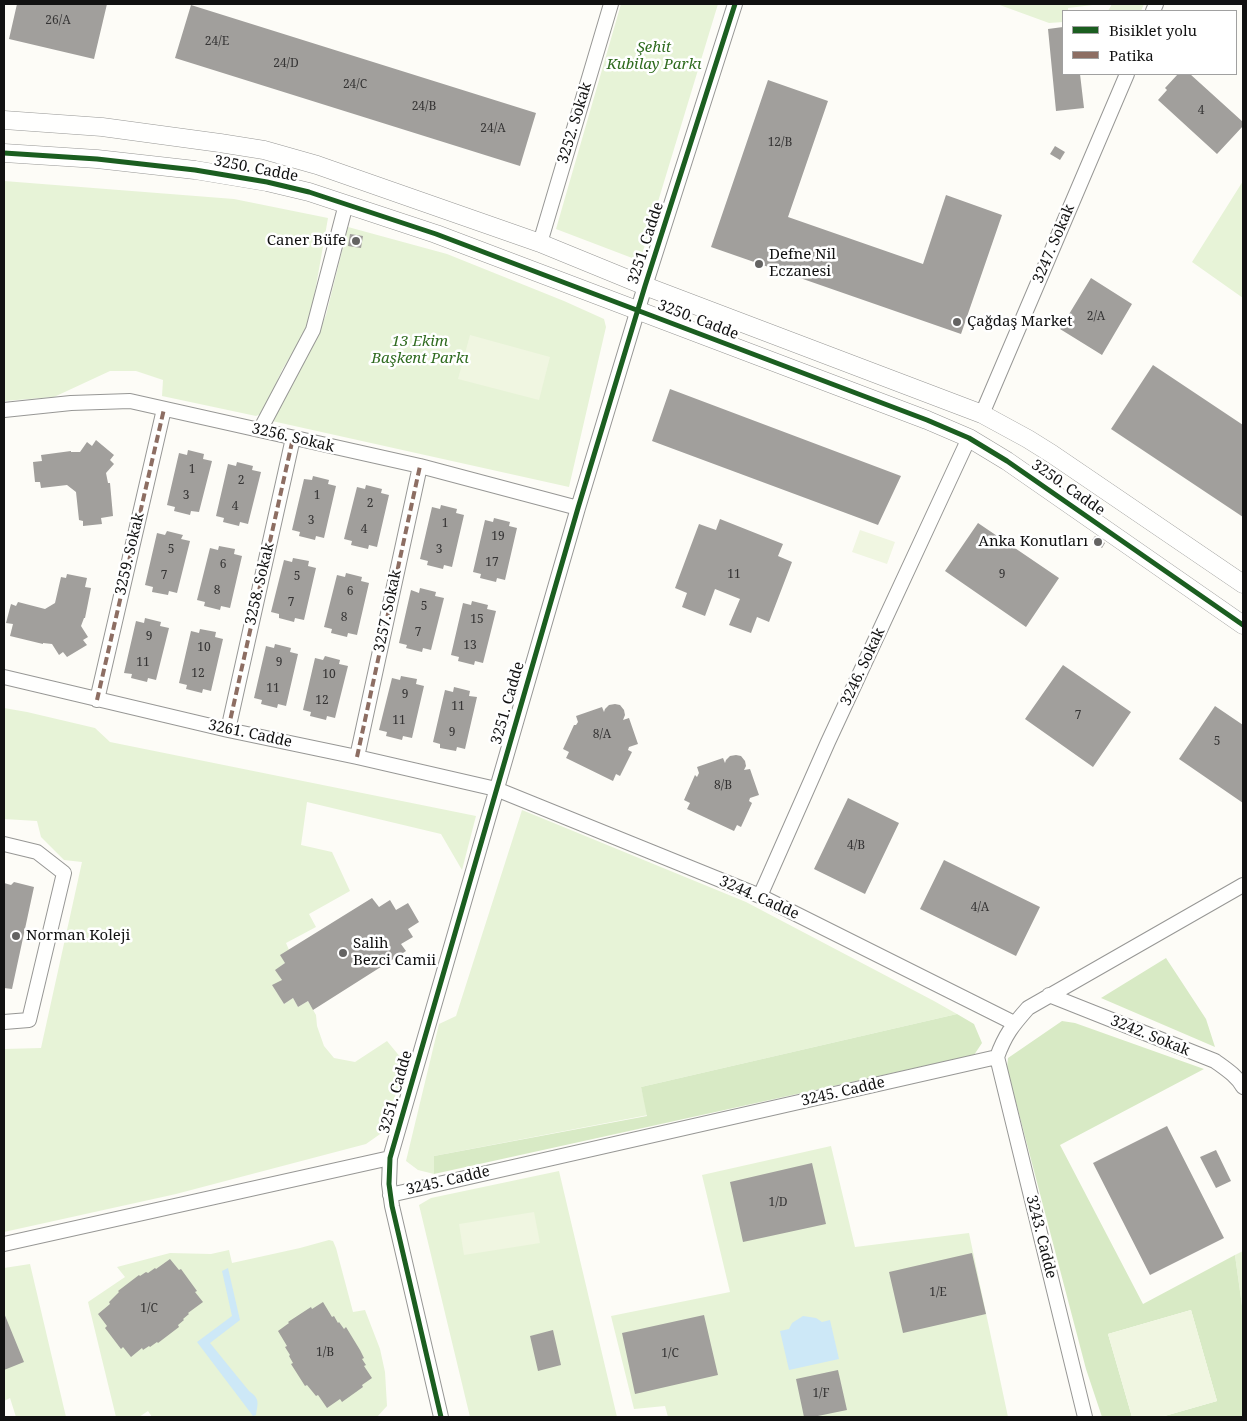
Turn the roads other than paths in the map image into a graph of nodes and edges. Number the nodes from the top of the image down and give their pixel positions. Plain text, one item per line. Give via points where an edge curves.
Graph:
1 (611, 4) edge
2 (735, 4) edge
3 (1127, 75) edge
4 (4, 120) edge
5 (4, 153) edge
6 (346, 204) junction
7 (540, 243) junction
8 (645, 286) junction
9 (638, 311) junction
10 (164, 409) junction
11 (4, 410) edge
12 (982, 414) junction
13 (260, 430) junction
14 (293, 438) junction
15 (969, 438) junction
16 (420, 466) junction
17 (578, 508) junction
18 (1243, 584) edge
19 (1243, 625) edge
20 (4, 677) edge
21 (97, 700) junction
22 (228, 730) junction
23 (357, 757) junction
24 (496, 789) junction
25 (4, 844) edge
26 (1243, 885) edge
27 (760, 896) junction
28 (1049, 995) junction
29 (4, 1022) edge
30 (1014, 1023) junction
31 (997, 1057) junction
32 (1242, 1082) edge
33 (390, 1158) junction
34 (390, 1194) junction
35 (4, 1244) edge
36 (441, 1417) edge
37 (1085, 1417) edge

1 - 7 street, 3252. Sokak
2 - 8 street, 3251. Cadde
3 - 12 street, 3247. Sokak
4 - 7 street, 3250. Cadde via 102,128 264,150 318,165
5 - 6 street, 3250. Cadde via 194,170 267,182
6 - 9 street, 3250. Cadde via 436,234
6 - 13 street via 313,330
7 - 8 street, 3250. Cadde
8 - 9 street, 3251. Cadde
8 - 12 street, 3250. Cadde
9 - 15 street, 3250. Cadde
9 - 17 street, 3251. Cadde
10 - 11 street, 3256. Sokak via 130,401
10 - 13 street, 3256. Sokak
10 - 21 street, 3259. Sokak
12 - 18 street, 3250. Cadde via 1052,454
13 - 14 street, 3256. Sokak
14 - 16 street, 3256. Sokak
14 - 22 street, 3258. Sokak
15 - 19 street, 3250. Cadde
15 - 27 street, 3246. Sokak
16 - 17 street, 3256. Sokak
16 - 23 street, 3257. Sokak
17 - 24 street, 3251. Cadde
20 - 21 street, 3261. Cadde
21 - 22 street, 3261. Cadde
22 - 23 street, 3261. Cadde
23 - 24 street, 3261. Cadde
24 - 27 street, 3244. Cadde
24 - 33 street, 3251. Cadde
25 - 29 street via 37,852 64,872 29,1020
26 - 28 street
27 - 30 street, 3244. Cadde
28 - 30 street via 1028,1008
28 - 32 street, 3242. Sokak via 1215,1061
30 - 31 street
31 - 34 street, 3245. Cadde
31 - 37 street, 3243. Cadde
33 - 34 street, 3251. Cadde
33 - 35 street
34 - 36 street, 3251. Cadde

